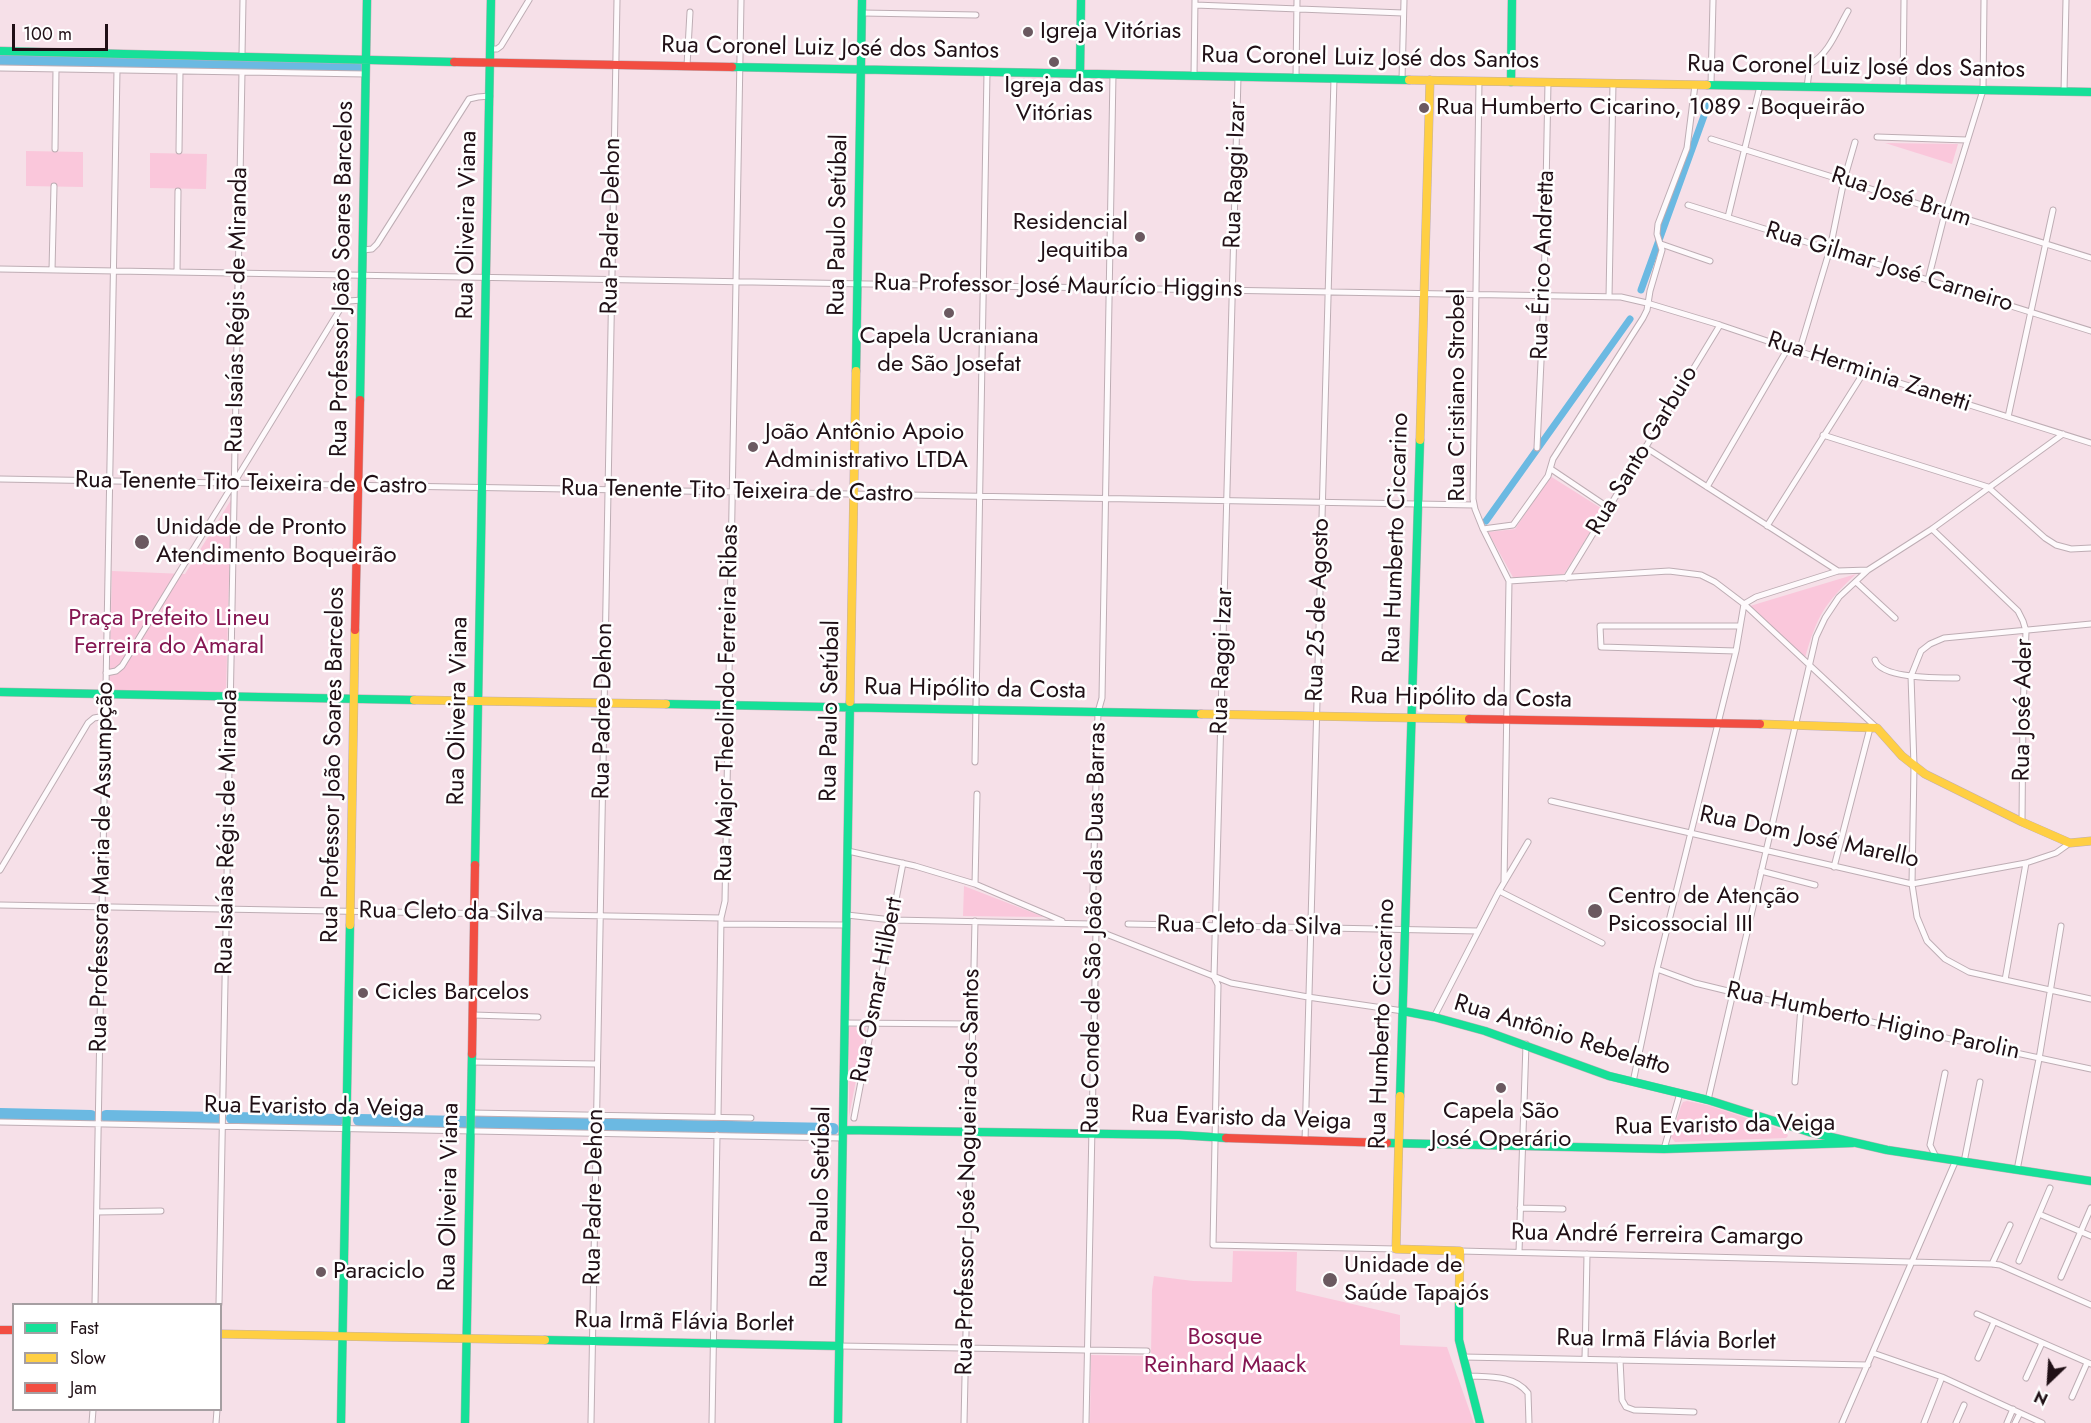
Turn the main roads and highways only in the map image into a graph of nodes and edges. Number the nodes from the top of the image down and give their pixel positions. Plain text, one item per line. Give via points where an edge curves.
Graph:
1 (367, 0) edge
2 (492, 0) edge
3 (862, 0) edge
4 (1081, 0) edge
5 (1512, 0) edge
6 (0, 51) edge
7 (366, 58) junction
8 (490, 63) junction
9 (861, 69) junction
10 (1080, 74) junction
11 (1430, 80) junction
12 (1511, 82) junction
13 (2091, 92) edge
14 (0, 692) edge
15 (354, 699) junction
16 (479, 701) junction
17 (850, 707) junction
18 (1411, 718) junction
19 (2091, 842) edge
20 (2070, 843) joint
21 (1403, 1011) junction
22 (1791, 1128) junction
23 (843, 1133) junction
24 (1399, 1143) junction
25 (1853, 1143) junction
26 (1790, 1145) junction
27 (2091, 1181) edge
28 (1396, 1249) joint
29 (222, 1334) edge
30 (343, 1336) junction
31 (467, 1339) junction
32 (839, 1346) junction
33 (341, 1423) edge
34 (465, 1423) edge
35 (838, 1423) edge
36 (1480, 1423) edge

1 - 7 main road, Rua Professor João Soares Barcelos
2 - 8 main road, Rua Oliveira Viana
3 - 9 main road, Rua Paulo Setúbal
4 - 10 main road
5 - 12 main road
6 - 7 main road, Rua Coronel Luiz José dos Santos
7 - 8 main road, Rua Coronel Luiz José dos Santos
7 - 15 main road, Rua Professor João Soares Barcelos
8 - 9 main road, Rua Coronel Luiz José dos Santos
8 - 16 main road, Rua Oliveira Viana
9 - 10 main road, Rua Coronel Luiz José dos Santos
9 - 17 main road, Rua Paulo Setúbal
10 - 11 main road, Rua Coronel Luiz José dos Santos
11 - 12 main road, Rua Coronel Luiz José dos Santos
11 - 18 main road, Rua Humberto Ciccarino
12 - 13 main road, Rua Coronel Luiz José dos Santos
14 - 15 main road, Rua Hipólito da Costa
15 - 16 main road, Rua Hipólito da Costa
15 - 30 main road, Rua Professor João Soares Barcelos
16 - 17 main road, Rua Hipólito da Costa
16 - 31 main road, Rua Oliveira Viana
17 - 18 main road, Rua Hipólito da Costa
17 - 23 main road, Rua Paulo Setúbal
18 - 20 main road, Rua Hipólito da Costa via 1873,728 1925,774
18 - 21 main road, Rua Humberto Ciccarino
19 - 20 main road, Rua Dom José Marello
21 - 22 main road, Rua Antônio Rebelatto via 1526,1044 1597,1072 1708,1100
21 - 24 main road, Rua Humberto Ciccarino
22 - 25 main road, Rua Antônio Rebelatto
22 - 26 main road
23 - 24 main road, Rua Evaristo da Veiga via 1092,1133
23 - 32 main road, Rua Paulo Setúbal
24 - 26 main road, Rua Evaristo da Veiga via 1664,1149
24 - 28 main road, Rua Humberto Ciccarino
25 - 26 main road, Rua Evaristo da Veiga
25 - 27 main road, Rua Antônio Rebelatto
28 - 36 main road, Rua André Ferreira Camargo via 1460,1251 1459,1334
29 - 30 main road, Rua Irmã Flávia Borlet
30 - 31 main road, Rua Irmã Flávia Borlet
30 - 33 main road, Rua Professor João Soares Barcelos
31 - 32 main road, Rua Irmã Flávia Borlet
31 - 34 main road, Rua Oliveira Viana
32 - 35 main road, Rua Paulo Setúbal

